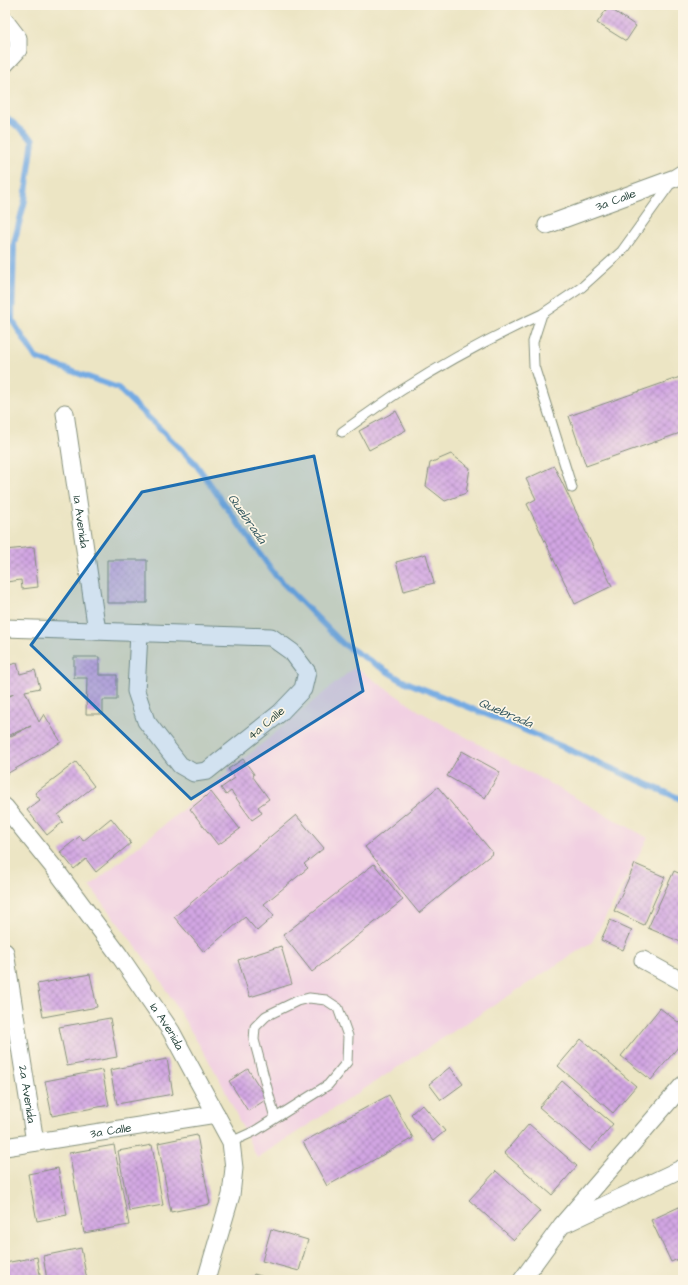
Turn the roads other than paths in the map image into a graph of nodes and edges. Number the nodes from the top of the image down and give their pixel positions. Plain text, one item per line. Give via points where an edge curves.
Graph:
1 (5, 21) edge
2 (5, 64) edge
3 (679, 175) edge
4 (547, 225) dead end
5 (542, 314) junction
6 (65, 413) dead end
7 (342, 432) dead end
8 (572, 488) dead end
9 (5, 628) edge
10 (97, 632) junction
11 (139, 633) junction
12 (5, 807) edge
13 (5, 952) edge
14 (643, 960) dead end
15 (683, 982) edge
16 (683, 1085) edge
17 (216, 1114) junction
18 (275, 1118) junction
19 (35, 1142) junction
20 (231, 1142) junction
21 (5, 1147) edge
22 (683, 1168) edge
23 (562, 1225) junction
24 (206, 1280) edge
25 (522, 1280) edge

1 - 2 street via 18,38 18,50
3 - 4 street, 3a Calle
3 - 5 lane via 622,251 582,287
5 - 7 lane via 448,362
5 - 8 lane via 533,342 534,366
6 - 10 street, 1a Avenida
9 - 10 street, 4a Calle
10 - 11 street, 4a Calle
11 - 11 street, 4a Calle via 136,691 146,721 180,765 194,773 207,771 280,713 303,689 307,672 292,652 271,637
12 - 17 street, 1a Avenida via 119,955 171,1031
13 - 19 street, 2a Avenida
14 - 15 street
16 - 23 street
17 - 19 street, 3a Calle
17 - 20 street, 1a Avenida
18 - 18 lane via 328,1085 347,1062 348,1036 338,1008 326,1000 309,998 297,1001 266,1016 256,1027 254,1040
18 - 20 lane
19 - 21 street, 3a Calle
20 - 24 street, 1a Avenida via 234,1168 232,1195
22 - 23 street
23 - 25 street

